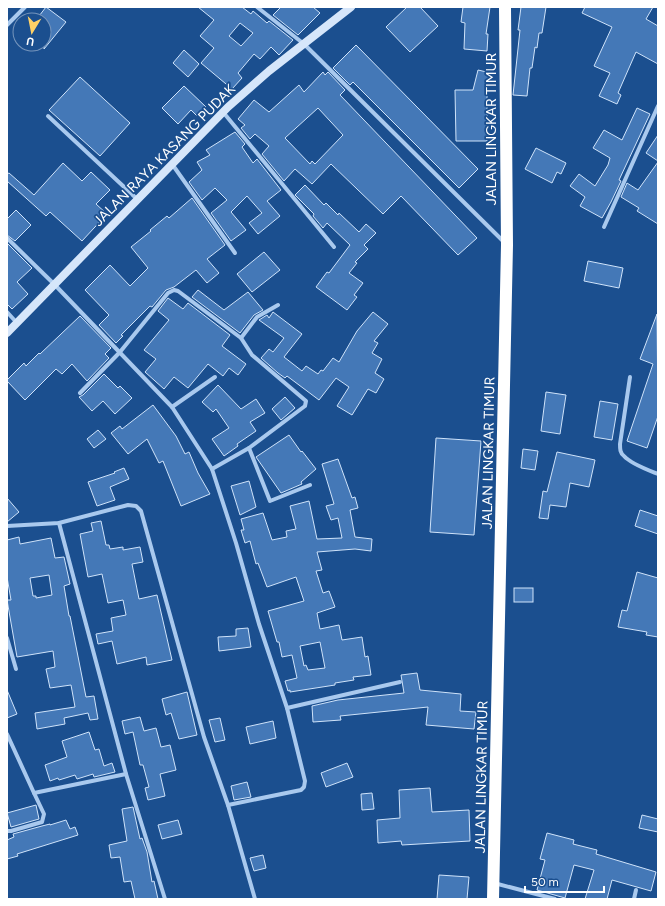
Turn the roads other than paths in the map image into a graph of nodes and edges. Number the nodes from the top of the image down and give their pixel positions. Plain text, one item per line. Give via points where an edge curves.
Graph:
1 (25, 7) edge
2 (257, 7) edge
3 (351, 7) edge
4 (505, 7) edge
5 (7, 26) edge
6 (304, 44) junction
7 (658, 106) edge
8 (223, 112) junction
9 (48, 116) dead end
10 (172, 164) junction
11 (137, 199) junction
12 (604, 227) dead end
13 (7, 238) edge
14 (507, 244) junction
15 (334, 247) dead end
16 (235, 253) dead end
17 (55, 285) junction
18 (278, 305) dead end
19 (7, 312) edge
20 (18, 323) junction
21 (7, 333) edge
22 (241, 338) junction
23 (120, 352) junction
24 (215, 377) dead end
25 (630, 377) dead end
26 (80, 393) dead end
27 (172, 407) junction
28 (249, 448) junction
29 (212, 468) junction
30 (658, 474) edge
31 (310, 485) dead end
32 (59, 523) junction
33 (7, 526) edge
34 (7, 638) edge
35 (16, 669) dead end
36 (400, 682) dead end
37 (287, 708) junction
38 (7, 734) edge
39 (126, 774) junction
40 (34, 793) junction
41 (228, 805) junction
42 (7, 831) edge
43 (494, 883) junction
44 (636, 890) dead end
45 (165, 899) edge
46 (255, 899) edge
47 (494, 899) edge
48 (555, 899) edge
49 (634, 899) edge

1 - 5 street
2 - 6 street
3 - 6 street, JALAN RAYA KASANG PUDAK
4 - 14 highway, JALAN LINGKAR TIMUR
6 - 8 street, JALAN RAYA KASANG PUDAK
6 - 14 street
7 - 12 street
8 - 10 street, JALAN RAYA KASANG PUDAK
8 - 15 street
9 - 11 street
10 - 11 street, JALAN RAYA KASANG PUDAK
10 - 16 street
11 - 17 street, JALAN RAYA KASANG PUDAK
13 - 17 street
14 - 43 highway, JALAN LINGKAR TIMUR
17 - 20 street, JALAN RAYA KASANG PUDAK
17 - 23 street
18 - 22 street via 257,317
19 - 20 street
20 - 21 street, JALAN RAYA KASANG PUDAK
22 - 23 street via 174,290 168,293
22 - 28 street via 252,355 306,401 305,406
23 - 26 street
23 - 27 street
24 - 27 street
25 - 30 street via 621,450 626,458
27 - 29 street
28 - 29 street
28 - 31 street via 270,501
29 - 37 street
32 - 33 street
32 - 39 street
32 - 41 street via 128,505 136,506 141,511 204,737
34 - 35 street
36 - 37 street
37 - 41 street via 305,781 304,787 301,790
38 - 40 street
39 - 40 street
39 - 45 street
40 - 42 street via 44,814 42,822
41 - 46 street
43 - 47 highway, JALAN LINGKAR TIMUR
43 - 48 street
44 - 49 street

